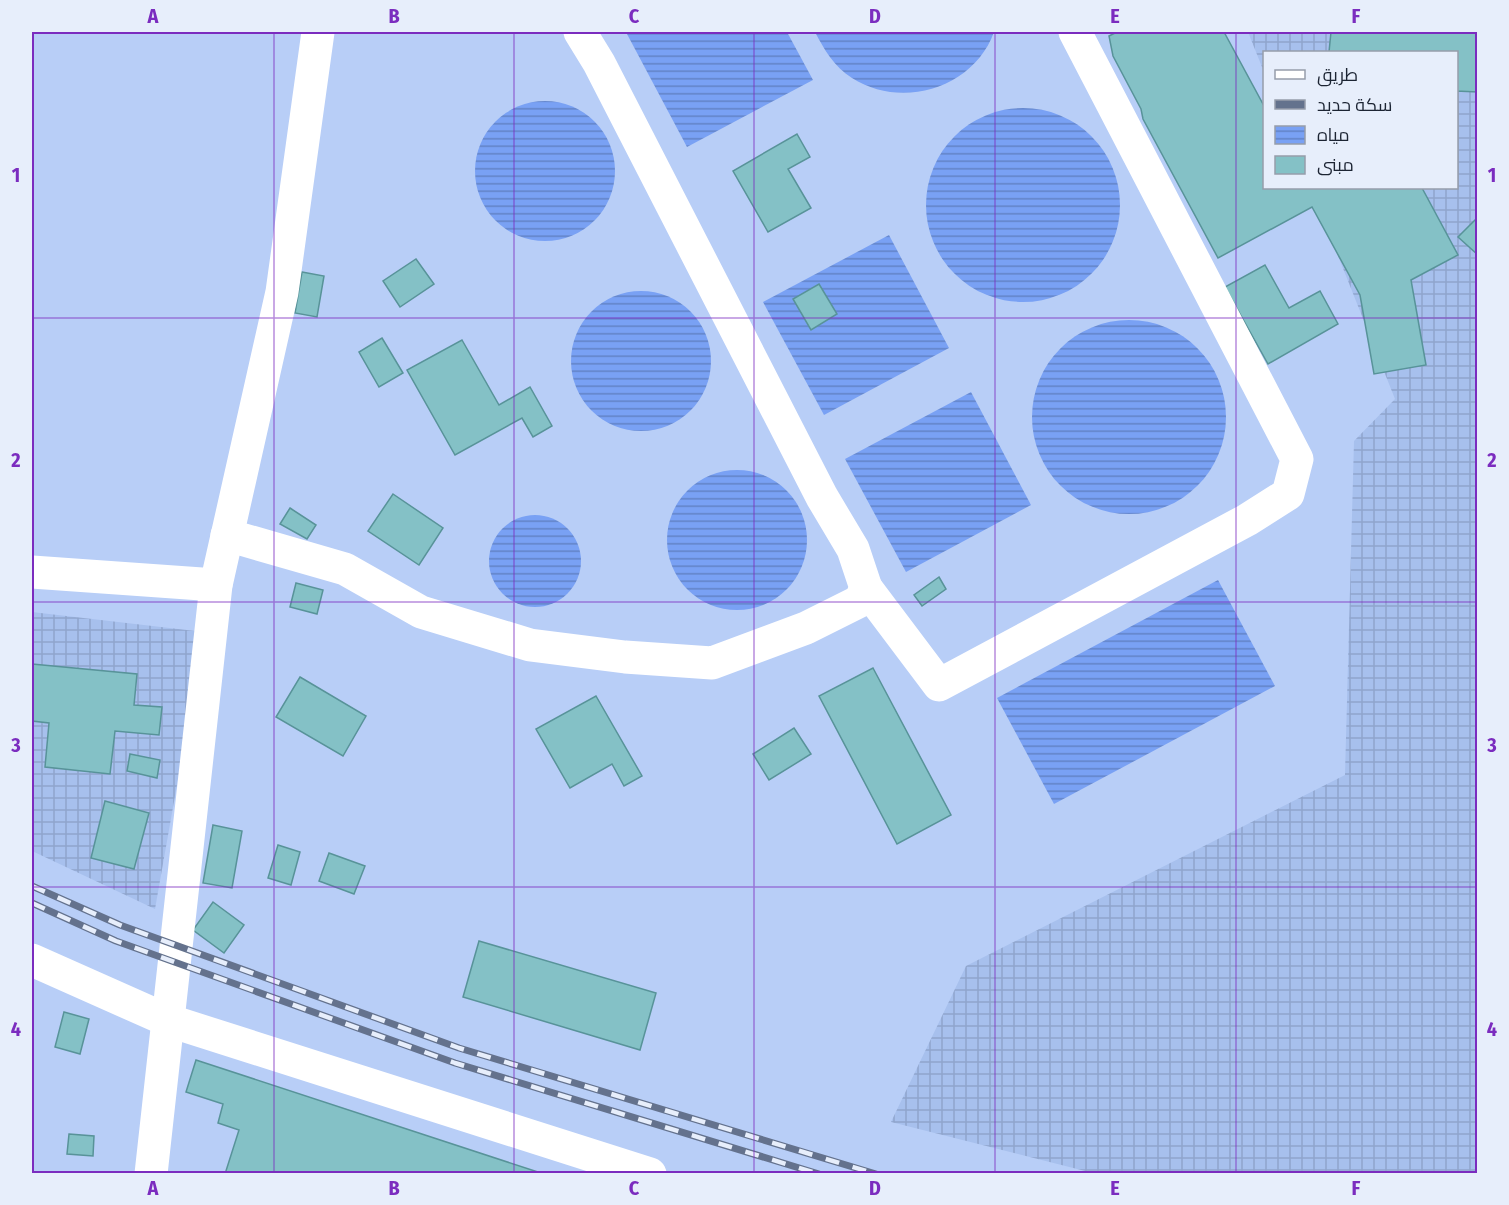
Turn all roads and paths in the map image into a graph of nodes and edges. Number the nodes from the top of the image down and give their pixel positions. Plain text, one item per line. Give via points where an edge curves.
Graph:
1 (318, 32) edge
2 (580, 32) edge
3 (1075, 32) edge
4 (227, 535) junction
5 (32, 572) edge
6 (216, 585) junction
7 (866, 588) junction
8 (32, 960) edge
9 (167, 1020) junction
10 (151, 1173) edge
11 (650, 1173) edge

1 - 4 street via 282,292
2 - 7 street via 822,497 853,549
3 - 7 street via 1298,459 1288,494 1247,520 939,685
4 - 6 street
4 - 7 street via 345,569 421,612 530,645 624,657 712,663 806,628 860,601
5 - 6 street
6 - 9 street
8 - 9 street
9 - 10 street
9 - 11 street

